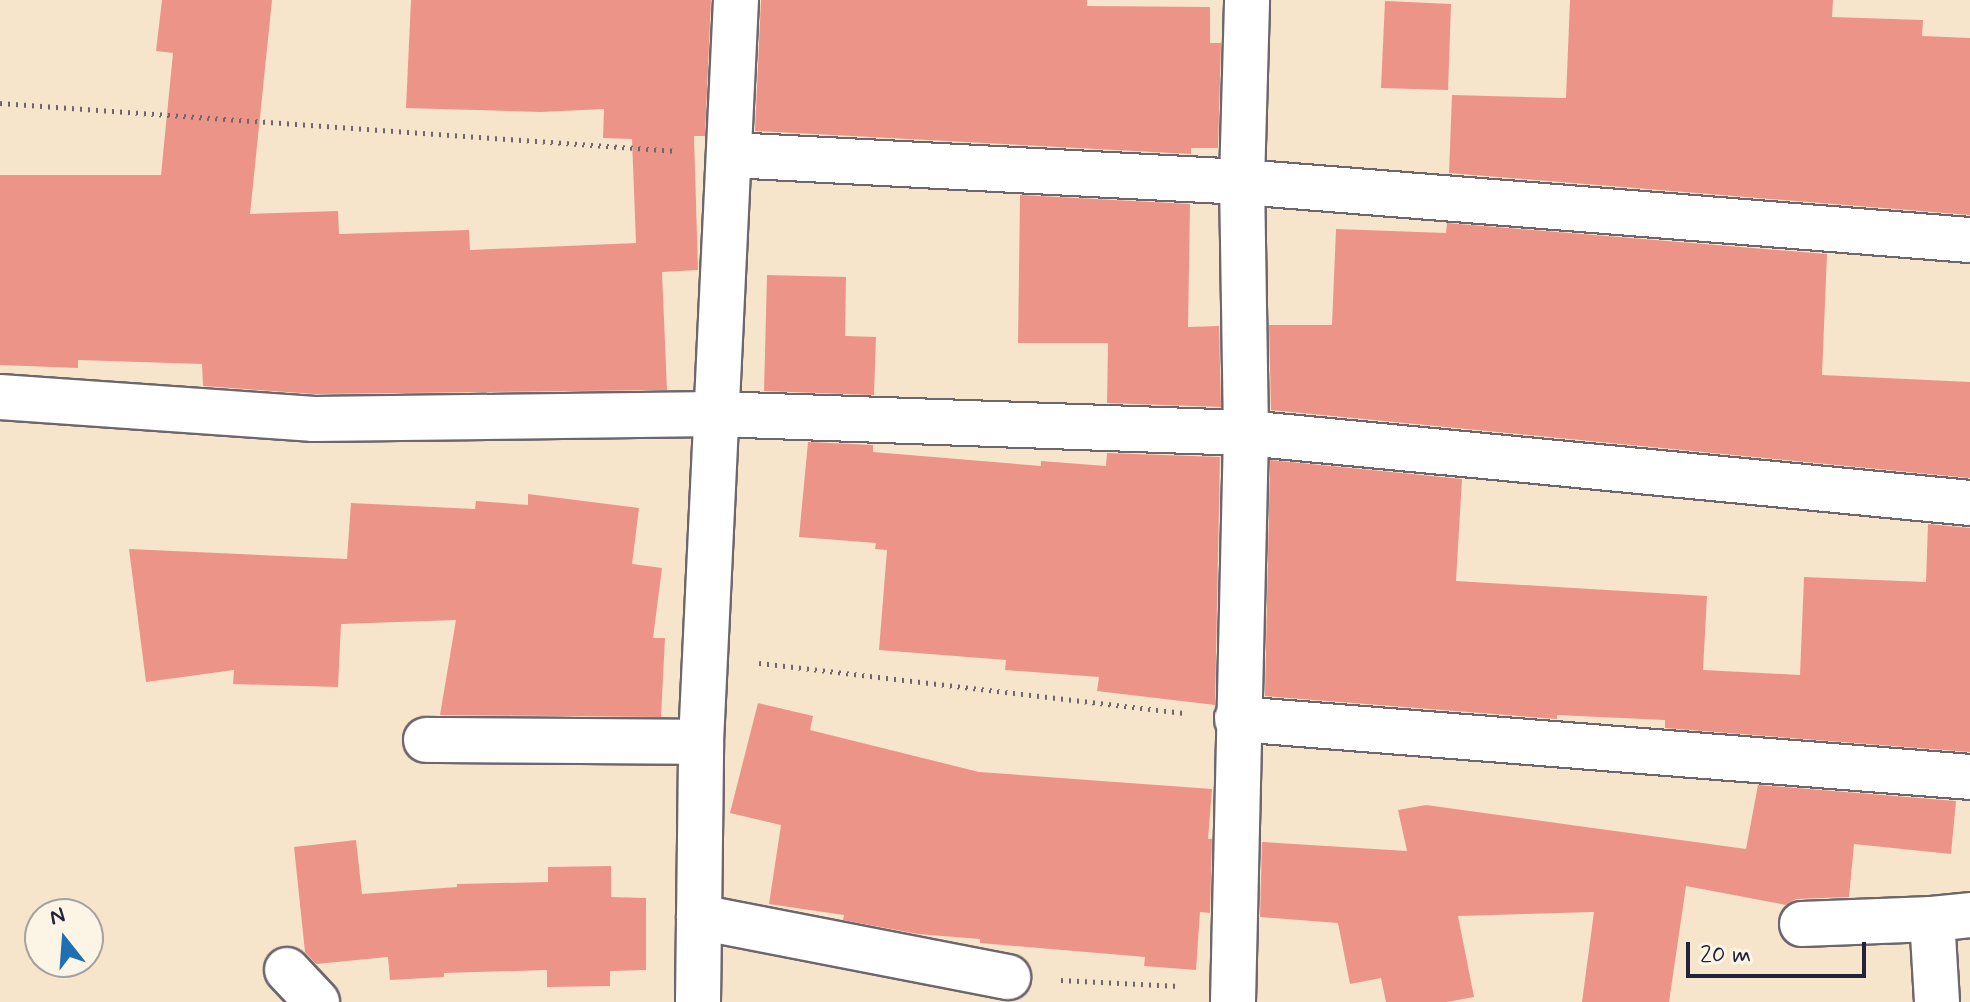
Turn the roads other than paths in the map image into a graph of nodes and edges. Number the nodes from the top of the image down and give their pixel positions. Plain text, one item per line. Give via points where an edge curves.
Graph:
1 (736, 0) edge
2 (1247, 0) edge
3 (731, 155) junction
4 (1242, 182) junction
5 (1970, 240) edge
6 (0, 397) edge
7 (715, 414) junction
8 (1246, 433) junction
9 (1970, 503) edge
10 (1237, 719) junction
11 (426, 740) dead end
12 (701, 742) junction
13 (1970, 777) edge
14 (699, 917) junction
15 (1951, 917) edge
16 (1802, 924) dead end
17 (287, 970) dead end
18 (1008, 977) road end
19 (1233, 996) edge
20 (317, 1002) edge
21 (698, 1002) edge
22 (1937, 1002) edge

1 - 3 street
2 - 4 street
3 - 4 street
3 - 7 street
4 - 5 street
4 - 8 street
6 - 7 street via 314,419
7 - 8 street
7 - 12 street
8 - 9 street
8 - 10 street
10 - 13 street
10 - 19 street
11 - 12 street
12 - 14 street
14 - 18 street
14 - 21 street
15 - 16 street
15 - 22 street
17 - 20 street

